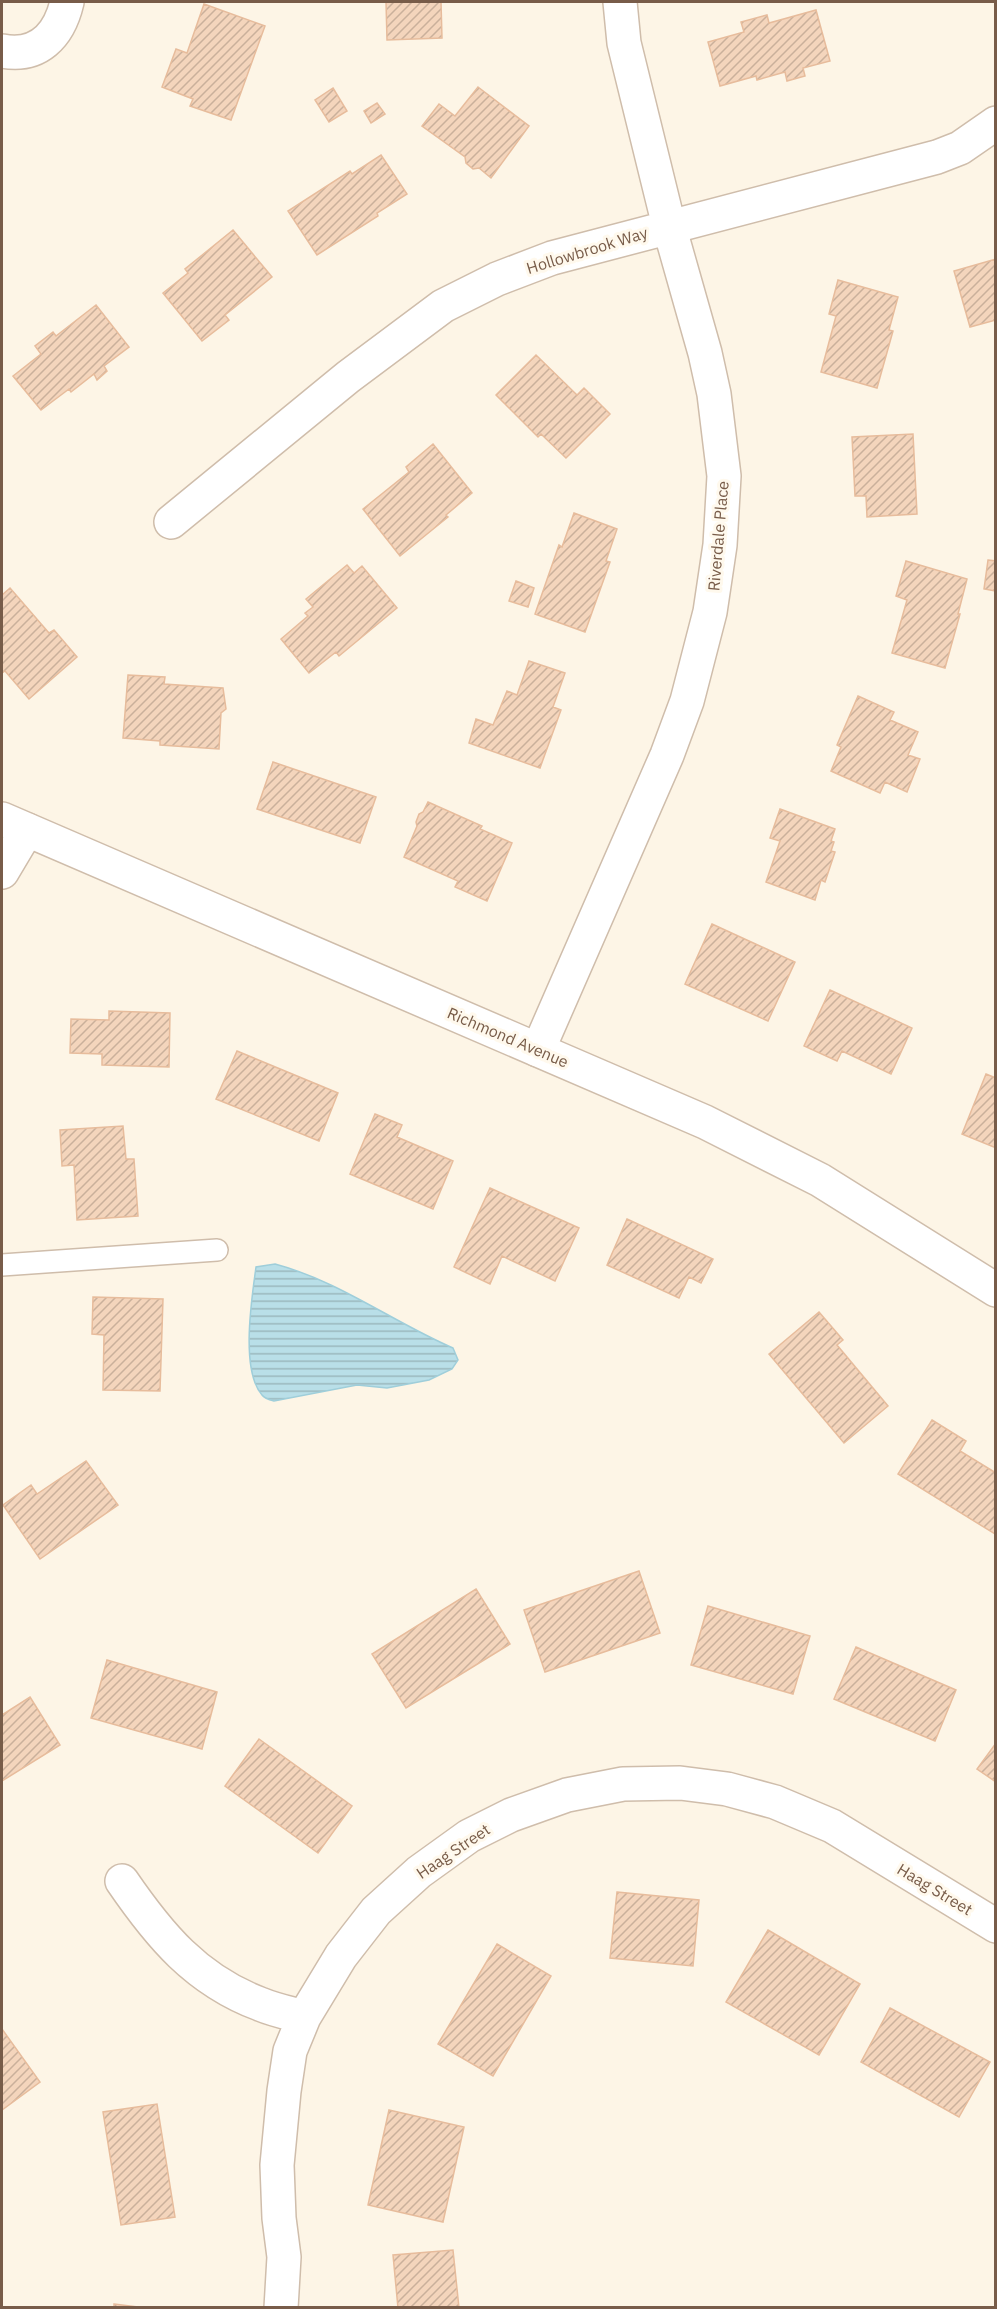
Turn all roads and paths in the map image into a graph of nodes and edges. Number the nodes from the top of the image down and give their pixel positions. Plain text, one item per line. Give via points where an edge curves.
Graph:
1 (67, 2) edge
2 (620, 2) edge
3 (2, 51) edge
4 (996, 123) edge
5 (669, 226) junction
6 (171, 522) dead end
7 (14, 824) edge
8 (2, 872) edge
9 (538, 1050) junction
10 (217, 1250) dead end
11 (2, 1265) edge
12 (996, 1290) edge
13 (122, 1881) dead end
14 (996, 1926) edge
15 (304, 2017) junction
16 (281, 2307) edge

1 - 3 street via 53,34 42,46 24,53
2 - 5 street, Riverdale Place via 624,43
4 - 5 street, Hollowbrook Way via 960,148 937,157
5 - 6 street, Hollowbrook Way via 552,258 443,306 348,377
5 - 9 street, Riverdale Place via 705,352 722,444 723,497 714,590 702,649 667,755
7 - 8 street
7 - 9 street, Richmond Avenue
9 - 12 street, Richmond Avenue via 705,1122 820,1180
10 - 11 lane
13 - 15 street via 174,1950 210,1979 259,2004
14 - 15 street, Haag Street via 832,1826 775,1802 727,1789 680,1783 623,1784 567,1795 511,1815 469,1836 419,1872 376,1911 341,1956
15 - 16 street, Haag Street via 290,2050 277,2165 284,2258

